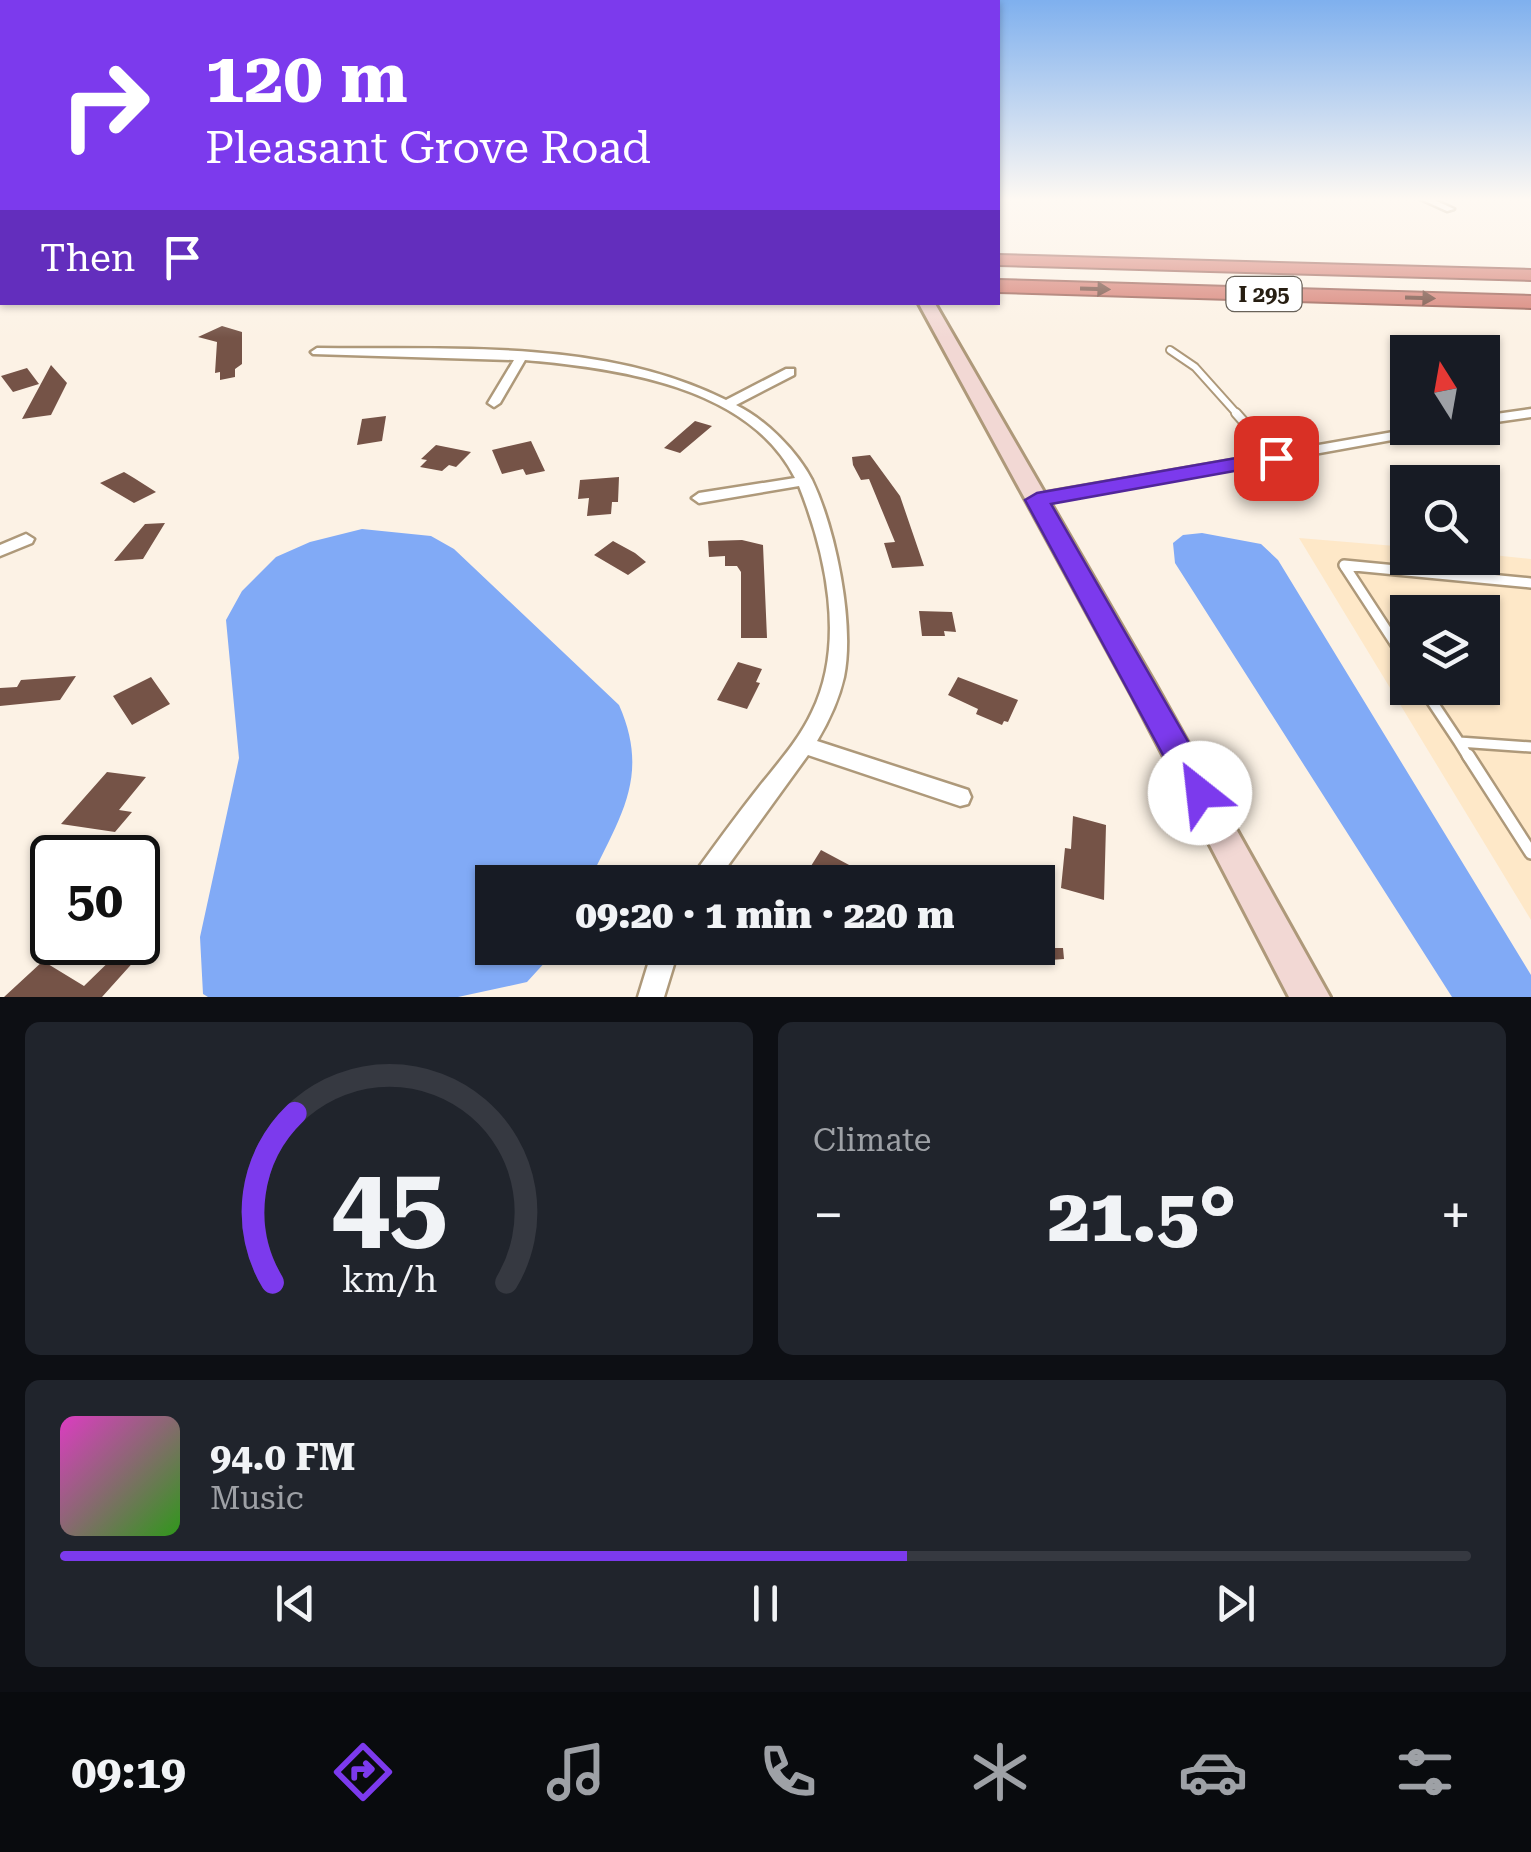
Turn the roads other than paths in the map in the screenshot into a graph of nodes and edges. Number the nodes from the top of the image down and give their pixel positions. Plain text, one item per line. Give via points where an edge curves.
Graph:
1 (1000, 260) edge
2 (1531, 275) edge
3 (1000, 286) edge
4 (1531, 302) edge
5 (929, 306) edge
6 (1170, 350) dead end
7 (317, 352) dead end
8 (520, 359) junction
9 (790, 372) dead end
10 (494, 403) dead end
11 (729, 403) junction
12 (1531, 413) edge
13 (1500, 417) edge
14 (1390, 437) edge
15 (1276, 458) junction
16 (805, 482) junction
17 (699, 498) dead end
18 (1037, 500) junction
19 (26, 539) dead end
20 (0, 551) edge
21 (1531, 583) edge
22 (1390, 635) edge
23 (1434, 705) edge
24 (1459, 742) junction
25 (804, 745) junction
26 (1531, 747) edge
27 (960, 797) dead end
28 (1531, 853) edge
29 (715, 865) edge
30 (661, 965) edge
31 (651, 997) edge
32 (1310, 997) edge

1 - 2 highway, I 295
3 -> 4 highway, I 295
5 - 18 main road
6 - 15 lane via 1195,367
7 - 8 street
8 - 10 street
8 - 11 street via 640,370
9 - 11 street
11 - 16 street via 784,448
12 - 13 street
14 - 15 street
15 - 18 street
16 - 17 street
16 - 25 street via 828,558 838,628 830,693
18 - 32 main road
19 - 20 street
21 - 22 lane via 1344,565
23 - 24 lane
24 - 26 lane
24 - 28 lane
25 - 27 street
25 - 29 street
30 - 31 street

